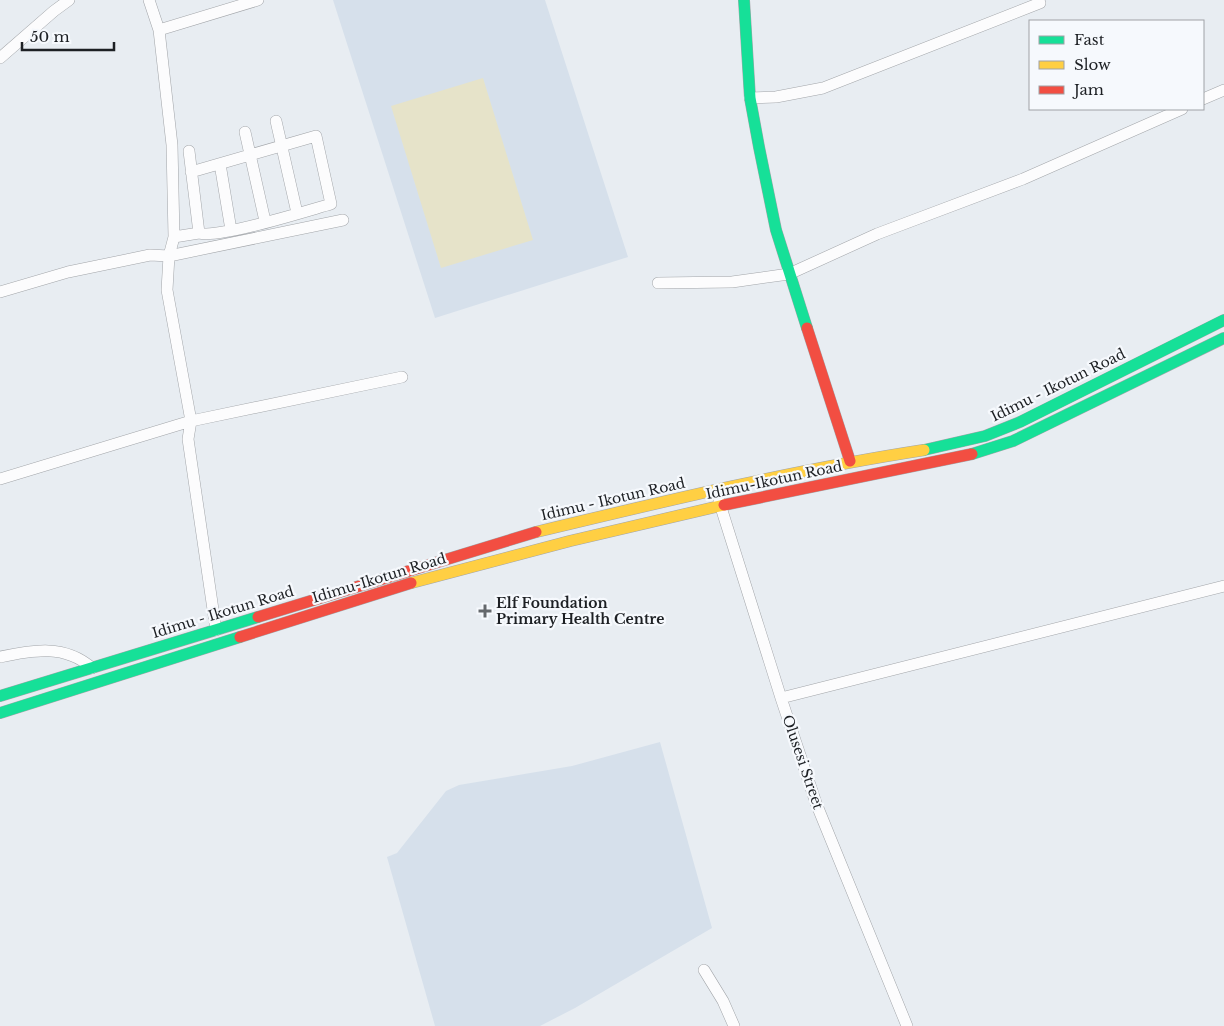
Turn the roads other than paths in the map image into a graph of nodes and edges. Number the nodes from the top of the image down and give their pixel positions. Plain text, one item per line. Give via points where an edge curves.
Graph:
1 (69, 0) edge
2 (149, 0) edge
3 (258, 0) edge
4 (744, 0) edge
5 (1040, 4) dead end
6 (159, 30) junction
7 (0, 58) edge
8 (1224, 90) edge
9 (750, 98) junction
10 (1204, 100) edge
11 (1180, 110) edge
12 (276, 120) dead end
13 (245, 132) dead end
14 (281, 146) junction
15 (189, 151) dead end
16 (250, 156) junction
17 (220, 164) junction
18 (192, 172) junction
19 (297, 213) junction
20 (343, 220) dead end
21 (265, 221) junction
22 (230, 230) junction
23 (198, 233) junction
24 (174, 237) junction
25 (169, 256) junction
26 (789, 274) junction
27 (658, 283) dead end
28 (0, 292) edge
29 (1224, 320) edge
30 (1224, 338) edge
31 (402, 377) dead end
32 (191, 421) junction
33 (850, 461) junction
34 (0, 479) edge
35 (717, 490) junction
36 (720, 506) junction
37 (1224, 586) edge
38 (255, 618) junction
39 (216, 630) junction
40 (258, 631) junction
41 (0, 657) edge
42 (92, 668) junction
43 (0, 696) edge
44 (781, 698) junction
45 (0, 713) edge
46 (704, 970) dead end
47 (734, 1026) edge
48 (907, 1026) edge

1 - 7 street
2 - 6 street
3 - 6 street
4 - 9 main road
5 - 9 street via 823,88 776,97
6 - 24 street via 172,145
8 - 10 street
9 - 26 main road via 776,230
11 - 26 street via 1023,179 877,234
12 - 14 street
13 - 16 street
14 - 16 street
14 - 19 street
14 - 19 street via 316,136 331,204
15 - 18 street
16 - 17 street
16 - 21 street
17 - 18 street
17 - 22 street
18 - 23 street
19 - 21 street
20 - 25 street
21 - 22 street
22 - 23 street via 205,235
23 - 24 street
24 - 25 street
25 - 28 street via 150,255 68,272
25 - 32 street via 167,290
26 - 27 street via 732,282
26 - 33 main road
29 - 33 main road, Idimu - Ikotun Road via 1020,422 985,436
30 - 36 main road, Idimu-Ikotun Road via 1046,426 984,451
31 - 32 street
32 - 34 street
32 - 39 street via 188,439
33 - 35 main road, Idimu - Ikotun Road
35 - 36 street, Olusesi Street
35 - 38 main road, Idimu - Ikotun Road via 528,534
36 - 40 main road, Idimu-Ikotun Road via 453,571
36 - 44 street, Olusesi Street
37 - 44 street
38 - 39 main road, Idimu - Ikotun Road
38 - 40 main road
39 - 42 main road, Idimu - Ikotun Road
40 - 45 main road, Idimu-Ikotun Road
41 - 42 street via 32,650 58,651
42 - 43 main road, Idimu - Ikotun Road
44 - 48 street, Olusesi Street via 816,803
46 - 47 street

